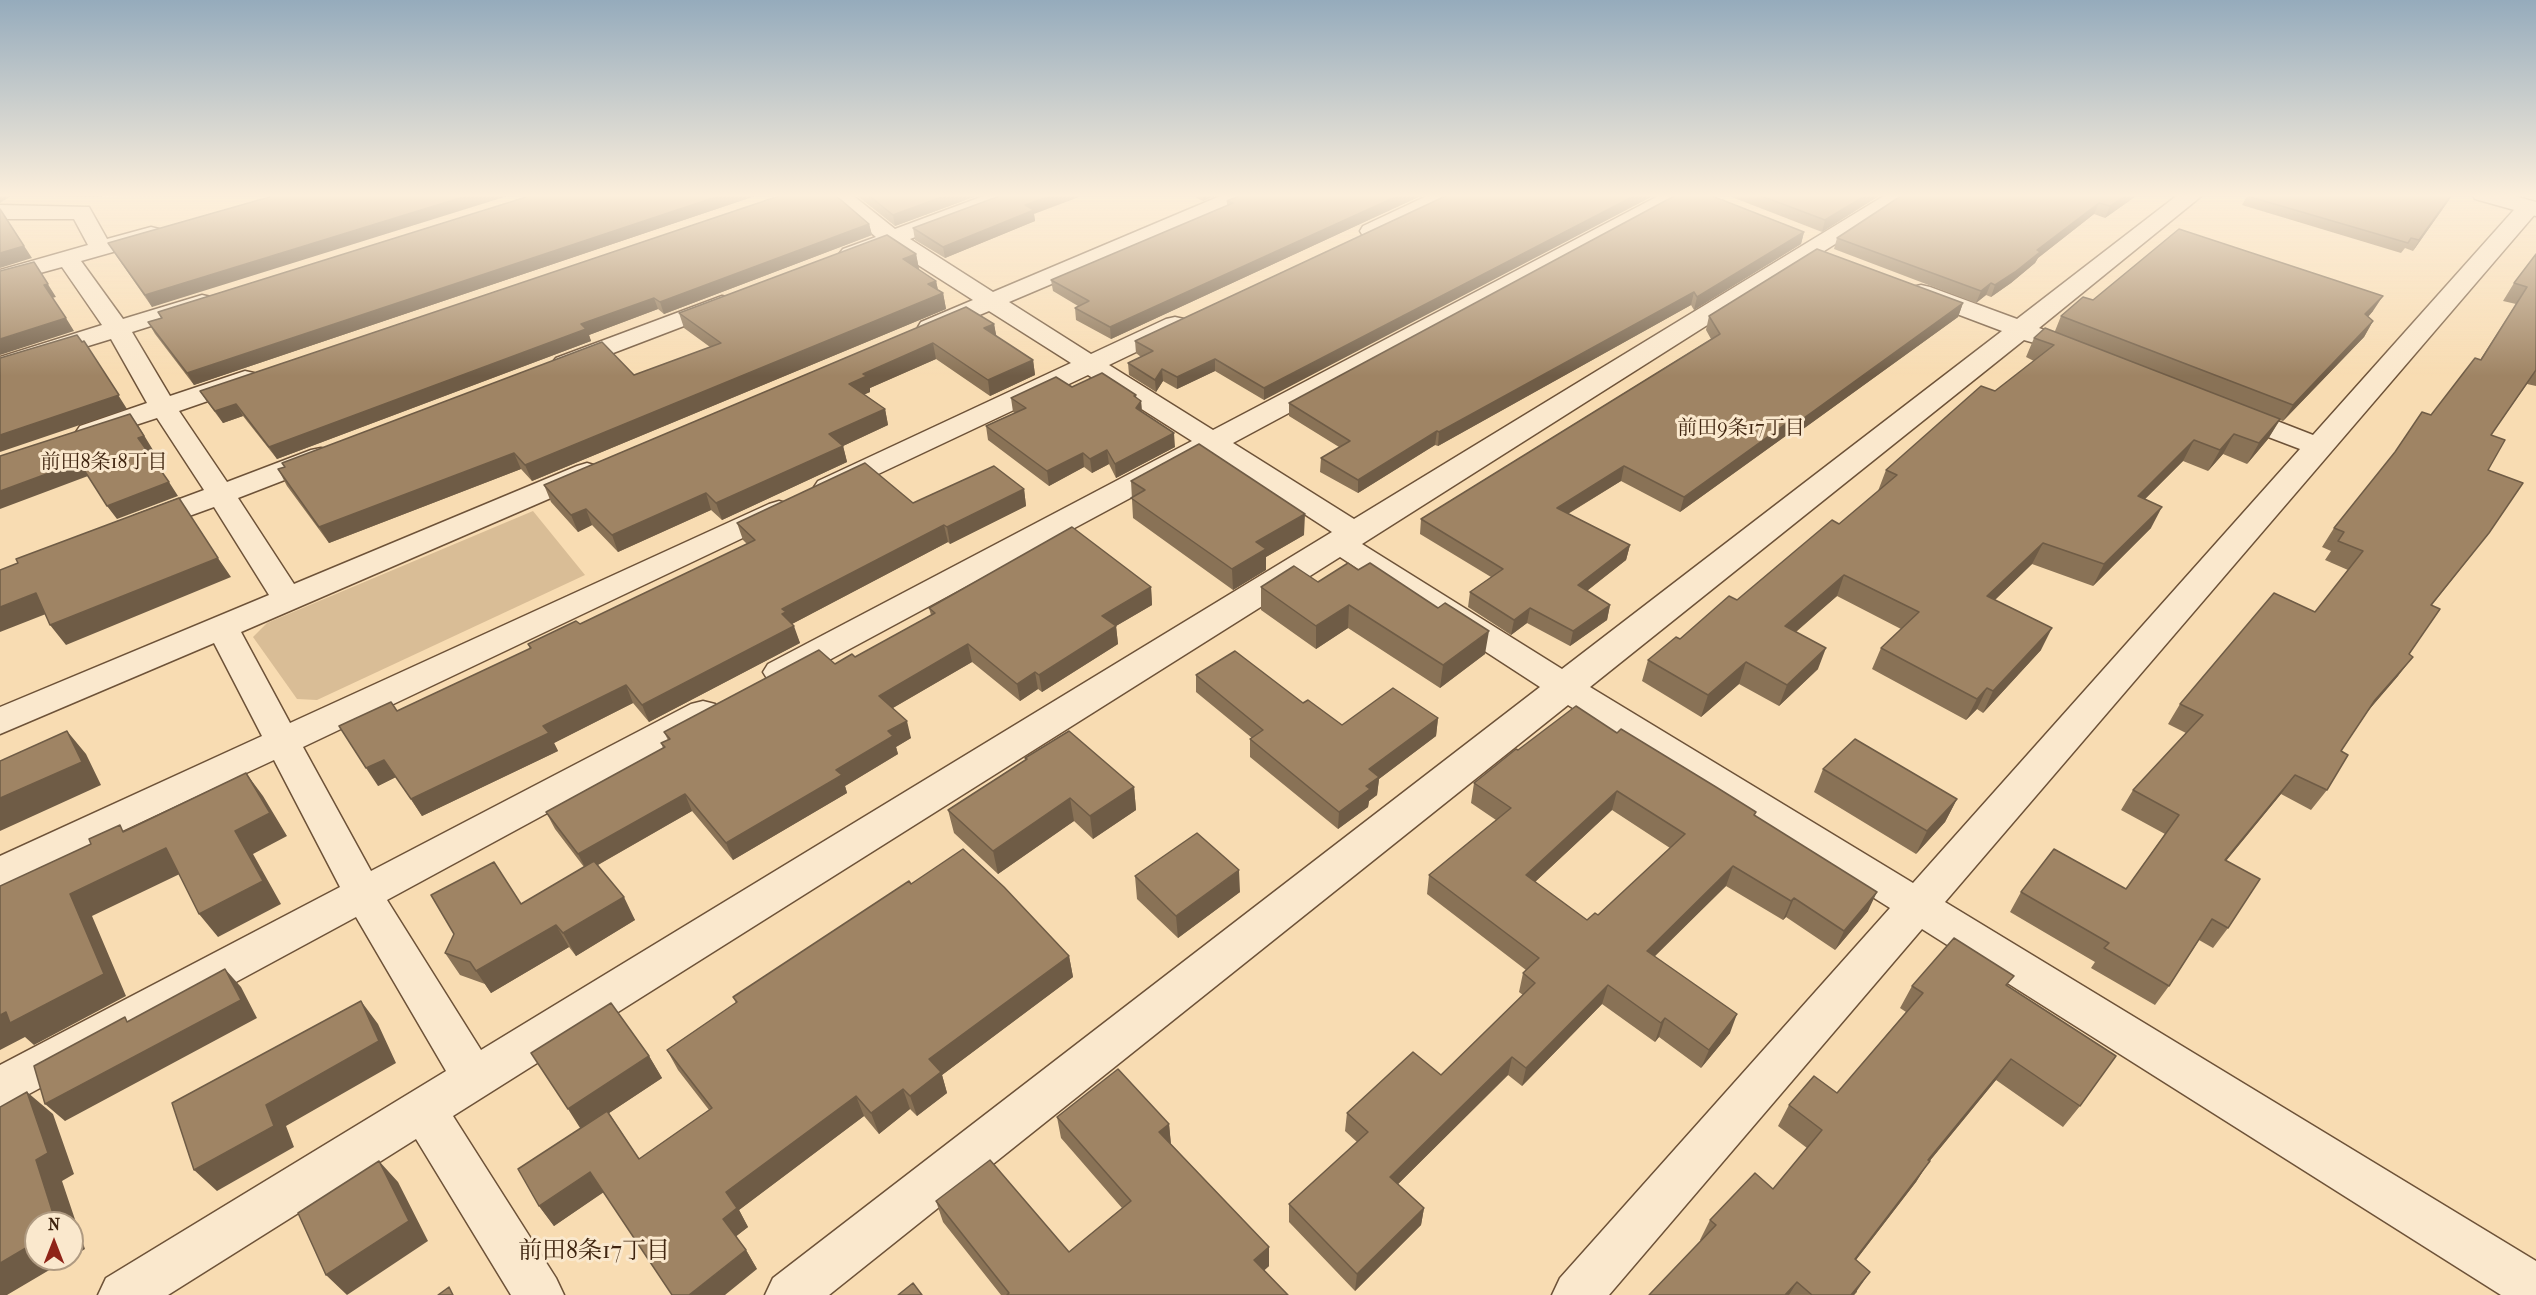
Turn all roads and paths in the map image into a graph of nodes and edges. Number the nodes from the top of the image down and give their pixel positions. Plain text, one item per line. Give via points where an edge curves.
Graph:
1 (79, 254) edge
2 (850, 254) edge
3 (919, 254) edge
4 (1101, 254) edge
5 (1565, 254) edge
6 (1810, 254) edge
7 (2117, 254) edge
8 (2491, 254) edge
9 (67, 258) junction
10 (825, 264) edge
11 (0, 277) edge
12 (1900, 284) edge
13 (747, 294) edge
14 (219, 297) edge
15 (993, 300) junction
16 (1203, 311) edge
17 (117, 328) junction
18 (2021, 330) junction
19 (904, 338) edge
20 (2065, 347) edge
21 (1092, 363) junction
22 (0, 365) edge
23 (545, 370) edge
24 (264, 373) edge
25 (2208, 404) edge
26 (163, 407) junction
27 (65, 441) edge
28 (1213, 442) junction
29 (344, 447) edge
30 (2319, 447) junction
31 (606, 464) edge
32 (221, 494) junction
33 (122, 531) edge
34 (1347, 538) junction
35 (286, 599) junction
36 (222, 627) junction
37 (1564, 687) junction
38 (0, 720) edge
39 (281, 742) junction
40 (0, 873) edge
41 (363, 894) junction
42 (1917, 907) junction
43 (474, 1078) junction
44 (0, 1087) edge
45 (423, 1109) junction
46 (2536, 1289) edge
47 (123, 1295) edge
48 (539, 1295) edge
49 (790, 1295) edge
50 (1577, 1295) edge

1 - 9 street
2 - 10 street
3 - 15 street
4 - 15 street
5 - 28 street
6 - 34 street
7 - 18 street
8 - 30 street
9 - 11 street
9 - 17 street
12 - 18 street
13 - 23 street
14 - 17 street
15 - 19 street
15 - 21 street
16 - 21 street
17 - 22 street
17 - 26 street
18 - 20 street
18 - 37 street
21 - 28 street
21 - 39 street
24 - 26 street
25 - 30 street
26 - 27 street
26 - 32 street
28 - 34 street
28 - 41 street
29 - 32 street
30 - 42 street
31 - 35 street
32 - 33 street
32 - 35 street
34 - 37 street
34 - 43 street
35 - 36 street
36 - 38 street
36 - 39 street
37 - 42 street
37 - 49 street
39 - 40 street
39 - 41 street
41 - 43 street
41 - 44 street
42 - 46 street
42 - 50 street
43 - 45 street
45 - 47 street
45 - 48 street

